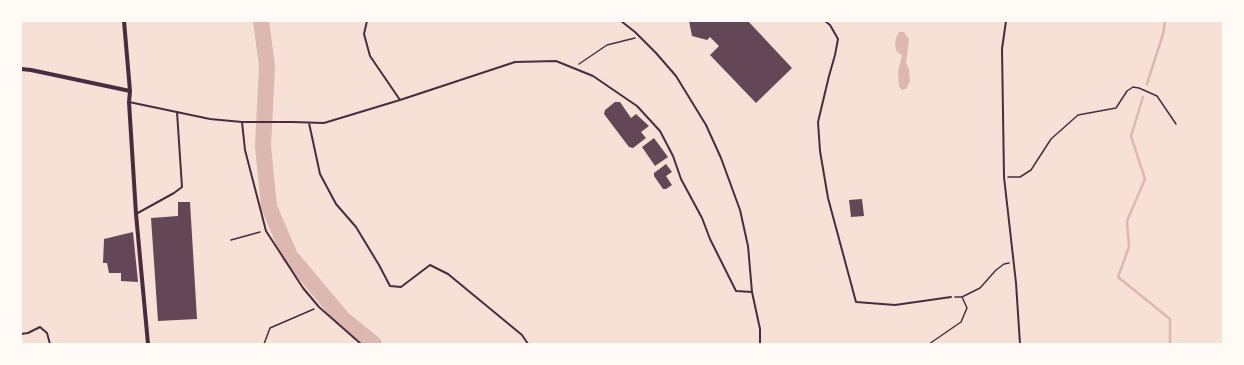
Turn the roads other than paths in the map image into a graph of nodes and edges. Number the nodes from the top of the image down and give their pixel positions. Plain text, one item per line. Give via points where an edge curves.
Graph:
1 (124, 21) edge
2 (367, 21) edge
3 (621, 21) edge
4 (825, 21) edge
5 (1006, 21) edge
6 (21, 69) edge
7 (130, 91) junction
8 (400, 100) junction
9 (129, 102) junction
10 (177, 112) junction
11 (242, 122) junction
12 (309, 123) junction
13 (136, 214) junction
14 (752, 292) junction
15 (951, 297) road end
16 (21, 334) edge
17 (50, 344) edge
18 (148, 344) edge
19 (361, 344) edge
20 (528, 344) edge
21 (760, 344) edge
22 (1020, 344) edge

1 - 7 street
2 - 8 lane via 364,34 370,56
3 - 14 lane via 656,52 676,76 706,125 722,158 740,210 748,246
4 - 15 lane via 838,39 818,122 820,151 828,198 856,302 895,305
5 - 22 lane via 1002,48 1004,177
6 - 7 street
7 - 9 street
8 - 12 lane via 324,123
8 - 14 lane via 515,62 556,61 593,76 637,106 660,131 736,291
9 - 10 lane
9 - 13 street
10 - 11 lane
10 - 13 lane via 182,187
11 - 12 lane
11 - 19 lane via 245,150 266,231 303,288 319,307
12 - 20 lane via 320,174 336,204 356,227 390,286 401,287 430,265 448,274 522,335
13 - 18 street
14 - 21 lane via 760,329
16 - 17 lane via 40,327 48,332

